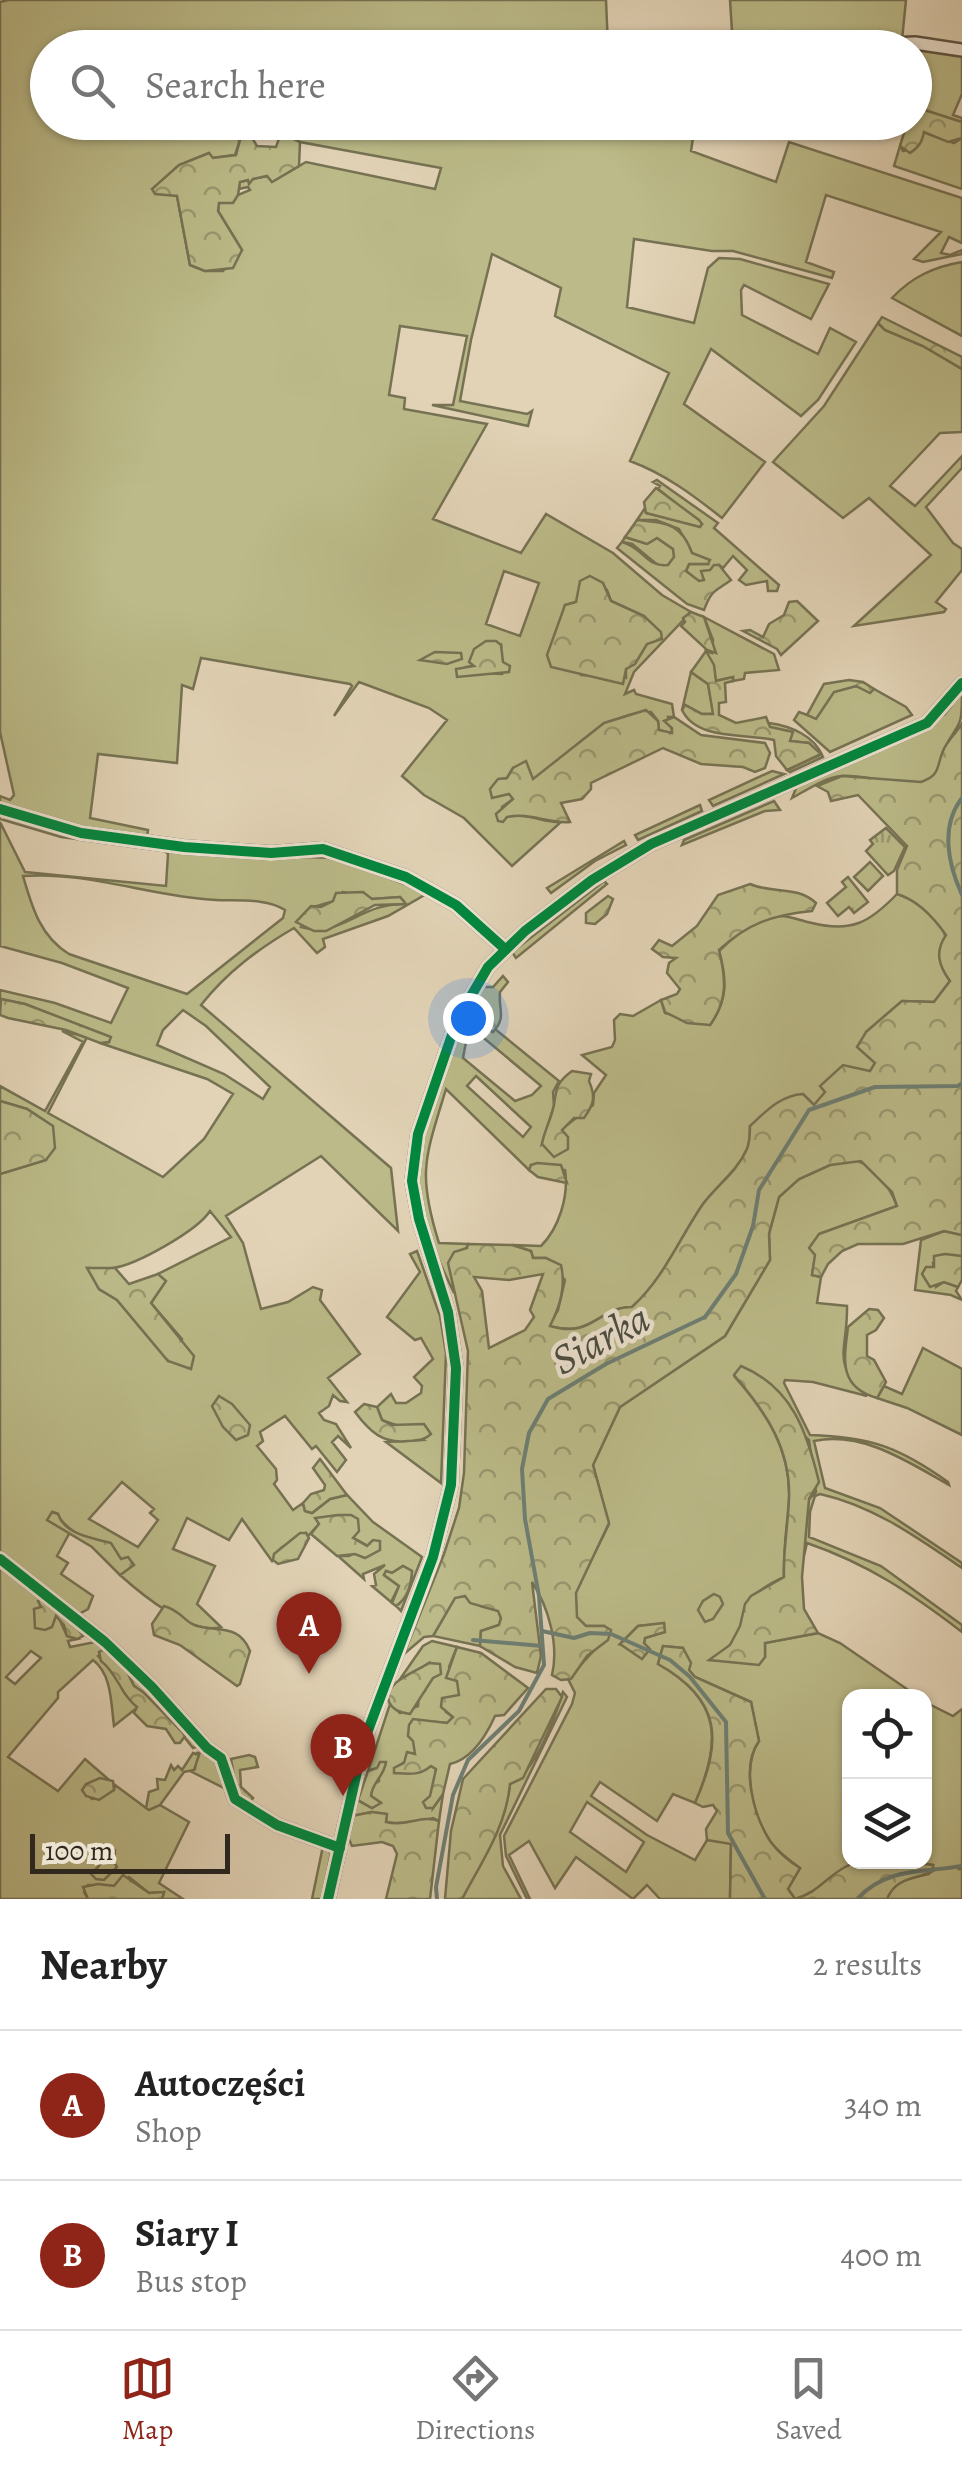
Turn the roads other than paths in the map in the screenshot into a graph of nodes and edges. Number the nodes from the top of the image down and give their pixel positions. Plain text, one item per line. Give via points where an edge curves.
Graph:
1 (932, 46) edge
2 (962, 50) edge
3 (962, 683) edge
4 (0, 809) edge
5 (505, 949) junction
6 (0, 1559) edge
7 (340, 1848) junction
8 (328, 1899) edge

1 - 2 street
3 - 5 street via 927,723 652,844 592,880
4 - 5 street via 81,833 184,846 271,853 323,849 406,877 456,905
5 - 7 street via 457,1020 418,1134 412,1180 456,1368 451,1485 433,1557 364,1741
6 - 7 street via 152,1687 226,1764 234,1799 277,1826
7 - 8 street

